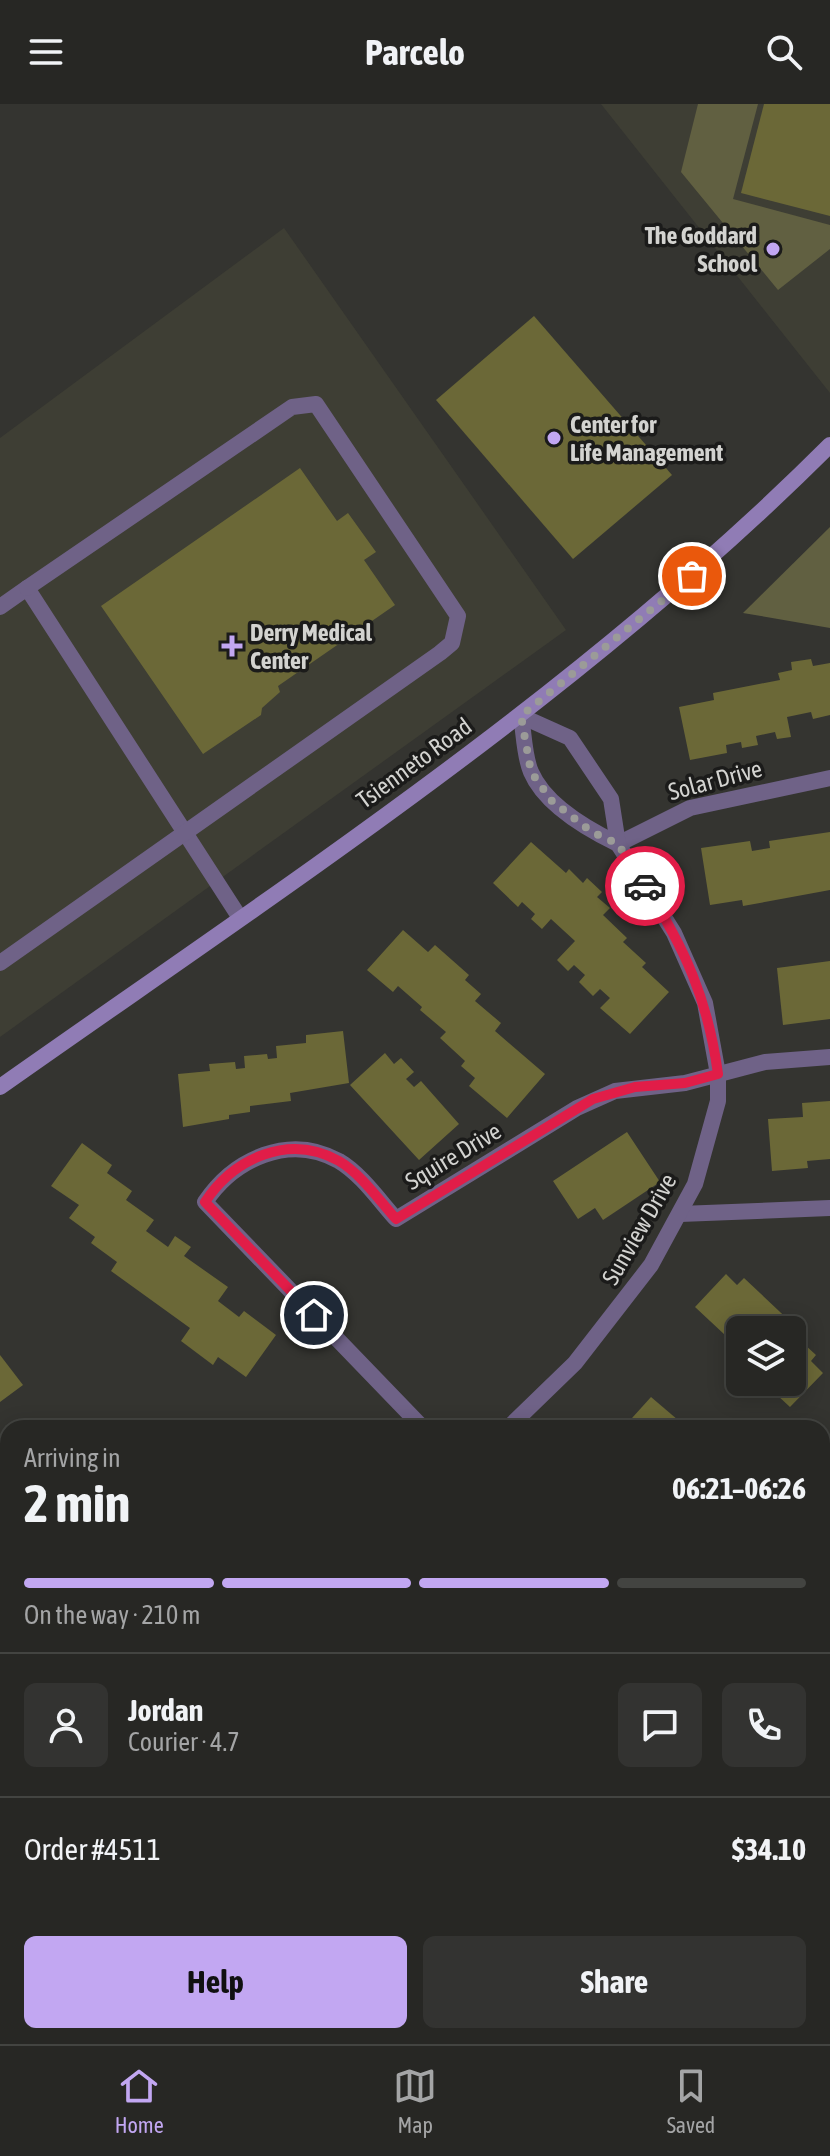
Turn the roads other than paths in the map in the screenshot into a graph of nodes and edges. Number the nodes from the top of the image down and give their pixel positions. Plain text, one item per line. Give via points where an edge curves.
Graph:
1 (830, 445) edge
2 (27, 588) junction
3 (0, 607) edge
4 (521, 716) junction
5 (830, 778) edge
6 (186, 831) junction
7 (618, 844) junction
8 (240, 918) junction
9 (0, 963) edge
10 (830, 1057) edge
11 (718, 1074) junction
12 (0, 1087) edge
13 (830, 1208) edge
14 (680, 1214) junction
15 (415, 1420) edge
16 (516, 1420) edge

1 - 4 street, Tsienneto Road via 710,560
2 - 3 street
2 - 6 street
2 - 6 street via 292,407 316,404 458,616 452,643 440,653
4 - 7 street, Sunview Drive via 531,772 552,801 592,832
4 - 7 street, Sunview Drive via 570,738 611,799
4 - 8 street, Tsienneto Road
5 - 7 street, Solar Drive via 690,808
6 - 8 street
6 - 9 street
7 - 11 street, Sunview Drive via 689,962 705,1003
8 - 12 street, Tsienneto Road
10 - 11 street, Squire Drive via 765,1062
11 - 14 street, Sunview Drive via 707,1150
11 - 15 street, Squire Drive via 593,1099 396,1219 341,1162 313,1152 259,1155 214,1189 205,1202
13 - 14 street
14 - 16 street, Sunview Drive via 617,1314

